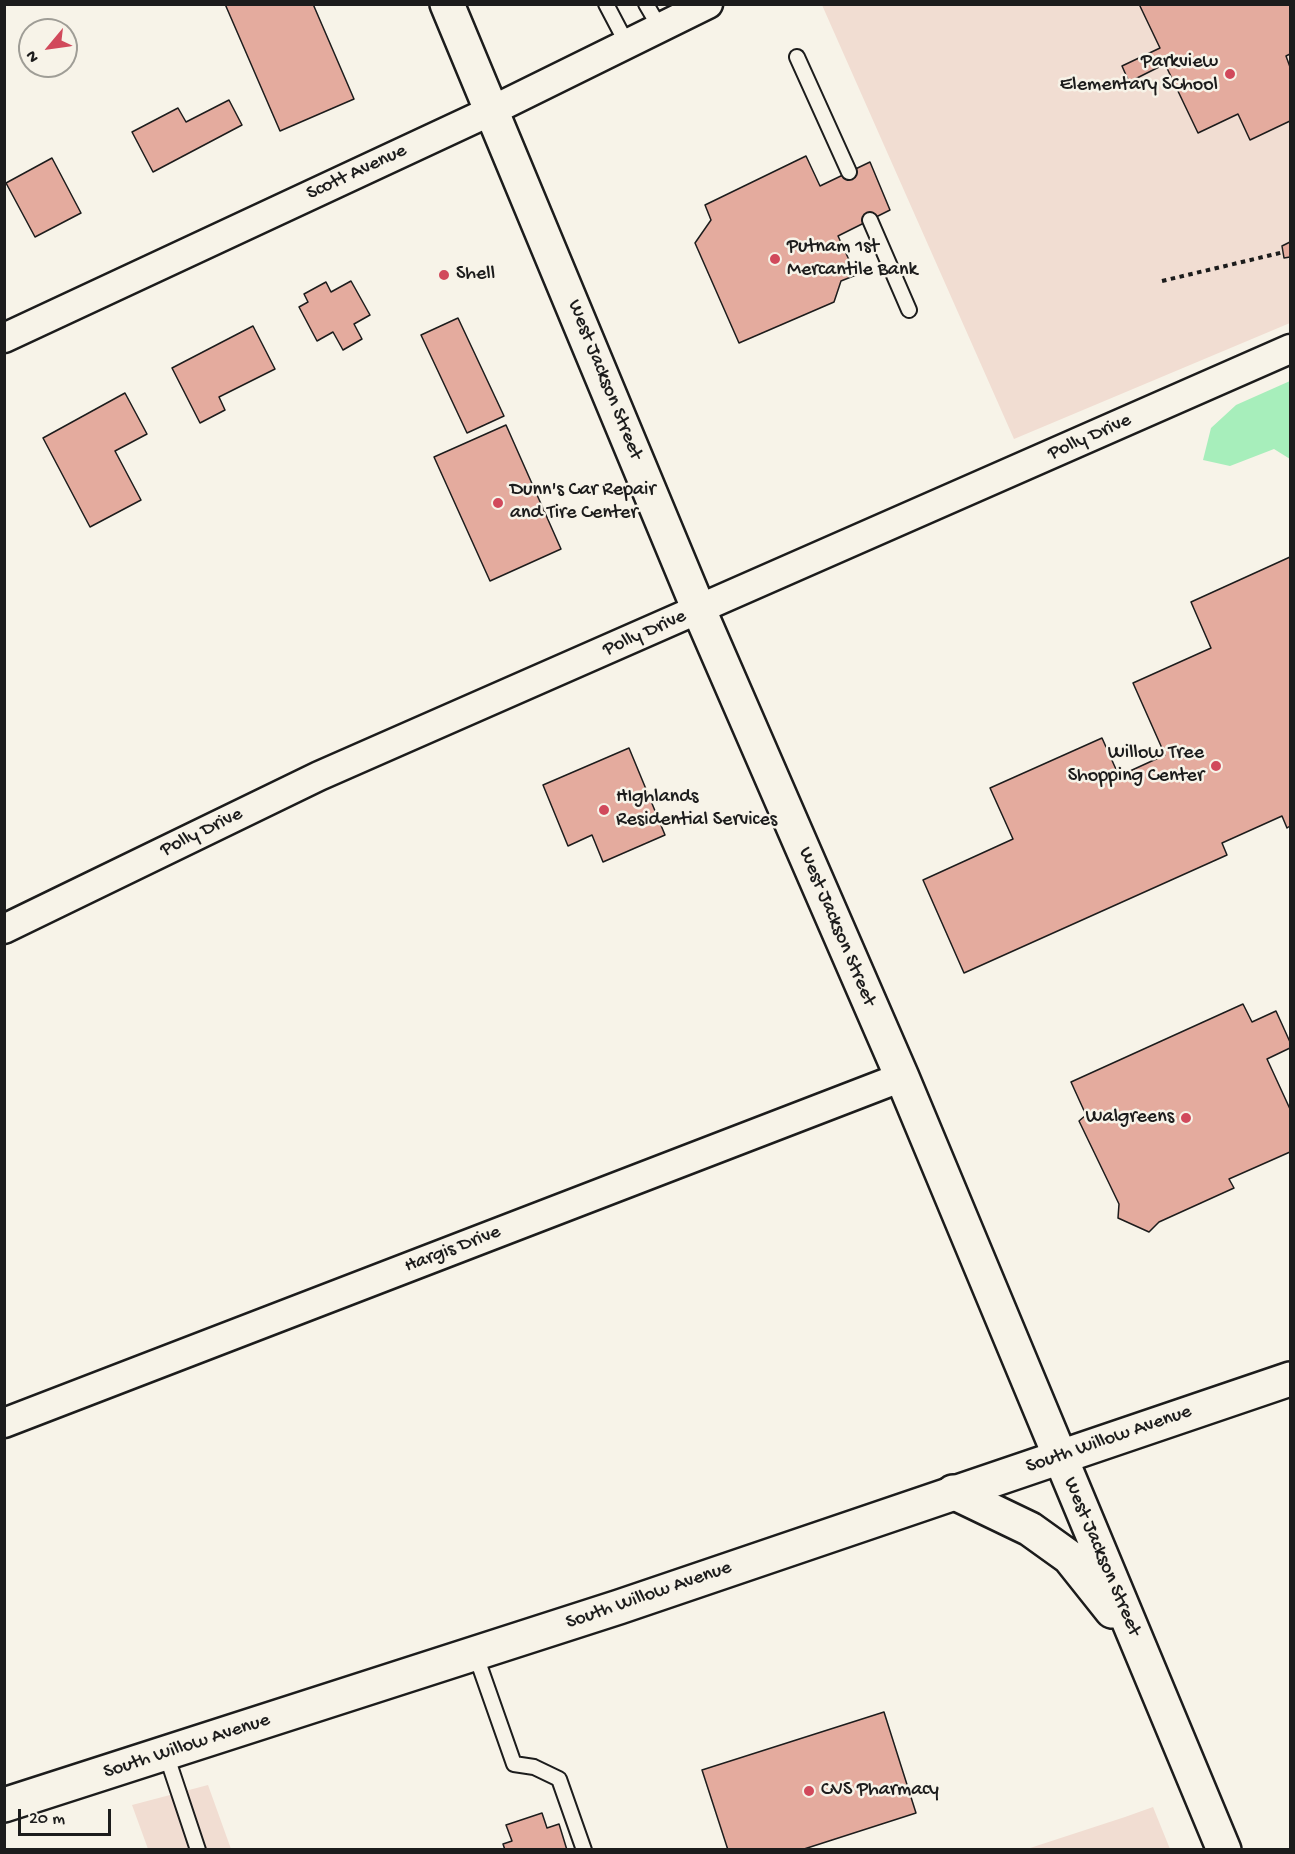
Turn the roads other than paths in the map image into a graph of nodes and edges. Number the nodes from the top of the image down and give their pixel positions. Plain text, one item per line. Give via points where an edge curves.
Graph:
1 (447, 4) edge
2 (606, 4) edge
3 (708, 4) edge
4 (653, 16) edge
5 (627, 44) junction
6 (797, 57) dead end
7 (493, 110) junction
8 (849, 172) dead end
9 (870, 220) dead end
10 (909, 310) dead end
11 (4, 338) edge
12 (1290, 349) edge
13 (699, 610) junction
14 (4, 929) edge
15 (902, 1077) junction
16 (1290, 1379) edge
17 (4, 1423) edge
18 (1059, 1457) junction
19 (953, 1492) junction
20 (1137, 1643) junction
21 (475, 1653) junction
22 (166, 1754) junction
23 (4, 1805) edge
24 (198, 1850) edge
25 (584, 1850) edge
26 (1224, 1850) edge

1 - 7 street, West Jackson Street
2 - 5 lane
3 - 4 street, Scott Avenue
4 - 5 street, Scott Avenue
5 - 7 street, Scott Avenue
6 - 8 lane
7 - 11 street, Scott Avenue
7 - 13 street, West Jackson Street
9 - 10 lane
12 - 13 street, Polly Drive
13 - 14 street, Polly Drive via 319,776
13 - 15 street, West Jackson Street
15 - 17 street, Hargis Drive
15 - 18 street, West Jackson Street
16 - 18 street, South Willow Avenue
18 - 19 street, South Willow Avenue
18 - 20 street, West Jackson Street
19 - 20 street via 1030,1528 1069,1557
19 - 21 street, South Willow Avenue
20 - 26 street, West Jackson Street
21 - 22 street, South Willow Avenue
21 - 25 lane via 513,1764 534,1767 560,1779
22 - 23 street, South Willow Avenue
22 - 24 lane

